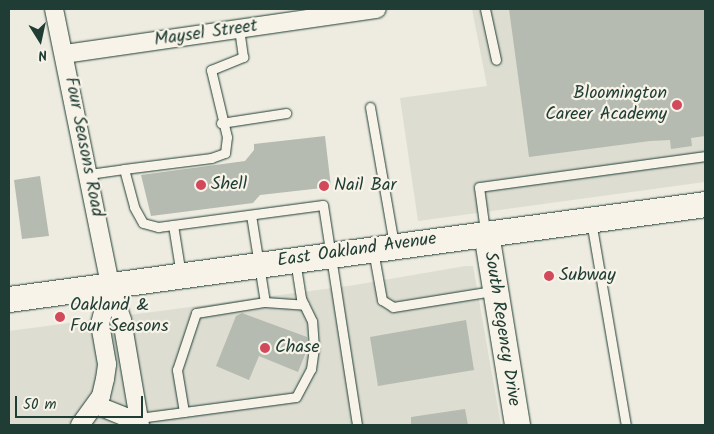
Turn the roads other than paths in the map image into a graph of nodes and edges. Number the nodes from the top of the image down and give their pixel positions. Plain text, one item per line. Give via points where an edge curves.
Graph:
1 (54, 9) edge
2 (377, 9) edge
3 (485, 9) edge
4 (239, 29) junction
5 (64, 54) junction
6 (496, 60) dead end
7 (370, 108) dead end
8 (286, 113) dead end
9 (222, 123) junction
10 (705, 156) edge
11 (124, 170) junction
12 (89, 174) junction
13 (705, 204) edge
14 (251, 215) junction
15 (591, 219) junction
16 (173, 225) junction
17 (486, 233) junction
18 (383, 247) junction
19 (331, 255) junction
20 (295, 260) junction
21 (259, 264) junction
22 (181, 275) junction
23 (110, 285) junction
24 (496, 291) junction
25 (9, 298) edge
26 (265, 302) junction
27 (304, 305) junction
28 (96, 405) junction
29 (184, 412) junction
30 (139, 422) edge
31 (80, 425) edge
32 (357, 425) edge
33 (517, 425) edge
34 (626, 425) edge

1 - 5 street, Four Seasons Road
2 - 4 street, Maysel Street
3 - 6 lane
4 - 5 street, Maysel Street
4 - 9 lane via 243,57 211,70
5 - 12 street, Four Seasons Road
7 - 18 lane
8 - 9 lane
9 - 11 lane via 227,146 219,157
10 - 17 lane via 479,187
11 - 12 lane
11 - 16 lane via 134,207 143,223 158,227
12 - 23 street, Four Seasons Road
13 - 15 main road, East Oakland Avenue
14 - 16 lane
14 - 19 lane via 323,205
14 - 21 lane
15 - 17 main road, East Oakland Avenue
15 - 34 lane
16 - 22 lane
17 - 18 main road, East Oakland Avenue
17 - 24 main road, South Regency Drive
18 - 19 main road, East Oakland Avenue
18 - 24 lane via 382,300 393,307
19 - 20 main road, East Oakland Avenue
19 - 32 lane
20 - 21 main road, East Oakland Avenue
20 - 27 lane
21 - 22 main road, East Oakland Avenue
21 - 26 lane
22 - 23 main road, East Oakland Avenue
23 - 25 main road, East Oakland Avenue
23 - 28 street, Four Seasons Road via 100,324 106,372
23 - 30 street, Four Seasons Road via 122,320
24 - 33 main road, South Regency Drive
26 - 27 lane
26 - 29 lane via 196,313 176,370
27 - 29 lane via 312,321 314,348 311,369 296,396
28 - 30 street
28 - 31 street, Four Seasons Road
29 - 30 lane

